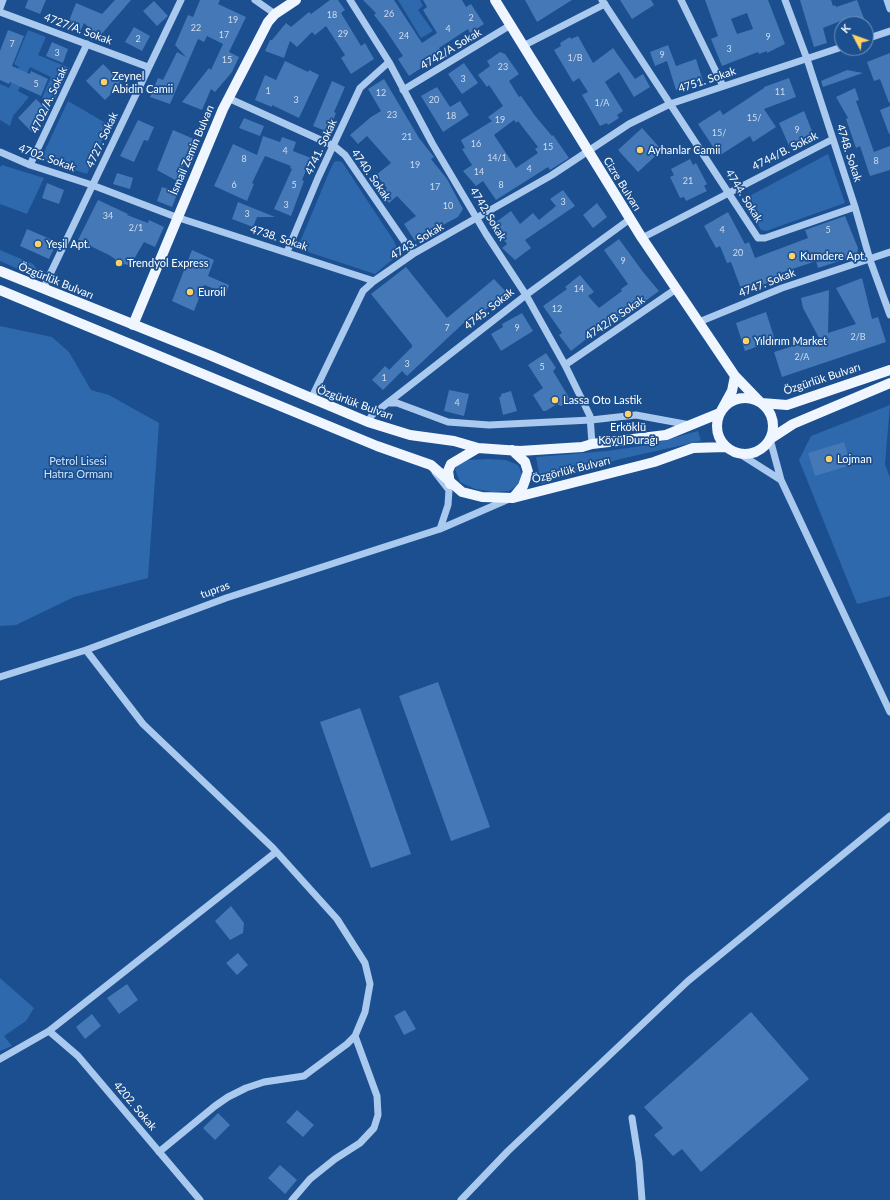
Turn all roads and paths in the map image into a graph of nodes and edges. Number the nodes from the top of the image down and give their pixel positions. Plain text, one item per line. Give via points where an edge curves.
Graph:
1 (3, 0) edge
2 (181, 0) edge
3 (256, 0) edge
4 (296, 0) edge
5 (350, 0) edge
6 (495, 0) edge
7 (681, 0) edge
8 (785, 0) edge
9 (887, 0) edge
10 (603, 2) edge
11 (0, 8) edge
12 (890, 9) edge
13 (0, 12) edge
14 (275, 14) junction
15 (509, 26) junction
16 (890, 31) edge
17 (874, 36) edge
18 (87, 44) junction
19 (523, 46) junction
20 (834, 50) edge
21 (806, 59) junction
22 (389, 62) junction
23 (148, 67) junction
24 (723, 86) junction
25 (403, 90) junction
26 (228, 98) junction
27 (670, 104) junction
28 (833, 139) junction
29 (334, 146) junction
30 (0, 152) edge
31 (587, 152) junction
32 (30, 165) junction
33 (92, 185) junction
34 (728, 194) junction
35 (855, 207) junction
36 (176, 217) junction
37 (477, 219) junction
38 (630, 219) junction
39 (642, 238) junction
40 (287, 252) junction
41 (890, 252) edge
42 (413, 254) junction
43 (870, 260) junction
44 (0, 271) edge
45 (374, 281) junction
46 (43, 289) junction
47 (676, 289) junction
48 (0, 290) edge
49 (526, 295) junction
50 (890, 314) edge
51 (699, 322) junction
52 (133, 325) junction
53 (565, 365) junction
54 (890, 370) edge
55 (735, 376) junction
56 (890, 383) edge
57 (311, 399) junction
58 (388, 403) junction
59 (761, 403) junction
60 (720, 413) junction
61 (591, 420) junction
62 (368, 422) junction
63 (692, 425) junction
64 (770, 439) junction
65 (592, 444) junction
66 (725, 447) junction
67 (478, 448) junction
68 (512, 450) junction
69 (740, 454) junction
70 (781, 480) junction
71 (450, 487) junction
72 (513, 498) junction
73 (440, 529) junction
74 (86, 650) junction
75 (0, 677) edge
76 (890, 712) edge
77 (890, 816) edge
78 (276, 852) junction
79 (50, 1031) junction
80 (355, 1036) junction
81 (0, 1059) edge
82 (632, 1118) dead end
83 (159, 1152) junction
84 (200, 1200) edge
85 (292, 1200) edge
86 (460, 1200) edge
87 (642, 1200) edge

1 - 11 street
2 - 23 street, 4727. Sokak
3 - 14 street
4 - 14 main road, İsmail Zemin Bulvarı
5 - 22 street, 4742. Sokak
6 - 15 main road, Cizre Bulvarı
7 - 24 street
8 - 21 street, 4748. Sokak
9 - 12 street
10 - 19 street
10 - 27 street, 4744. Sokak
13 - 18 street, 4727/A. Sokak
14 - 26 main road, İsmail Zemin Bulvarı via 268,22
15 - 19 main road, Cizre Bulvarı
15 - 25 street, 4742/A Sokak
16 - 17 street
18 - 23 street, 4727/A. Sokak
18 - 32 street, 4702/A. Sokak
19 - 31 main road, Cizre Bulvarı
20 - 21 street, 4751. Sokak
21 - 24 street, 4751. Sokak
21 - 28 street, 4748. Sokak
22 - 25 street, 4742. Sokak
22 - 29 street, 4741. Sokak via 360,88
23 - 33 street, 4727. Sokak
24 - 27 street, 4751. Sokak
25 - 37 street, 4742. Sokak
26 - 29 street, 4740. Sokak
26 - 36 main road, İsmail Zemin Bulvarı
27 - 31 street, 4751. Sokak via 629,124
27 - 34 street, 4744. Sokak
28 - 34 street, 4744/B. Sokak
28 - 35 street, 4748. Sokak
29 - 40 street, 4741. Sokak
29 - 42 street, 4740. Sokak via 345,155
30 - 32 street, 4702. Sokak
31 - 37 street, 4743. Sokak
31 - 38 main road, Cizre Bulvarı
32 - 33 street, 4702. Sokak
33 - 36 street, 4702. Sokak
33 - 46 street, 4727. Sokak
34 - 35 street, 4744. Sokak via 758,238 765,238
34 - 39 street, 4744/B. Sokak
35 - 43 street, 4748. Sokak
36 - 40 street, 4738. Sokak
36 - 52 main road, İsmail Zemin Bulvarı
37 - 42 street, 4743. Sokak
37 - 49 street, 4742. Sokak
38 - 39 main road, Cizre Bulvarı
38 - 49 street, 4745. Sokak
39 - 47 main road, Cizre Bulvarı
40 - 45 street, 4738. Sokak
41 - 43 street, 4747. Sokak
42 - 45 street, 4743. Sokak
43 - 50 street, 4748. Sokak
43 - 51 street, 4747. Sokak via 782,288
44 - 46 main road, Özgürlük Bulvarı
45 - 57 street, 4743. Sokak via 363,290
46 - 52 main road, Özgürlük Bulvarı
47 - 51 main road, Cizre Bulvarı
47 - 53 street, 4742/B Sokak
48 - 71 main road, Özgörlük Bulvarı via 377,446 431,465
49 - 53 street, 4742. Sokak
49 - 58 street, 4745. Sokak
51 - 55 main road, Cizre Bulvarı
52 - 57 main road, Özgürlük Bulvarı
53 - 61 street, 4742. Sokak
54 - 59 main road, Özgürlük Bulvarı via 787,405
55 - 59 main road, Cizre Bulvarı
55 - 60 main road via 732,391
56 - 64 main road via 793,424
57 - 62 main road, Özgürlük Bulvarı
58 - 61 street via 448,422 488,425
58 - 62 street, 4745. Sokak via 372,415
59 - 60 main road via 752,399 738,399 726,405
59 - 64 main road via 767,409 773,423
60 - 63 main road, Özgürlük Bulvarı
60 - 66 main road via 716,427 720,441
61 - 63 street via 636,415
61 - 65 street, 4742. Sokak
62 - 67 main road, Özgürlük Bulvarı via 410,435 454,440
63 - 65 main road, Özgürlük Bulvarı via 666,435
64 - 69 main road via 758,451
64 - 70 street
65 - 68 main road, Özgürlük Bulvarı via 582,447
66 - 69 main road
66 - 72 main road, Özgörlük Bulvarı via 693,448 654,462
67 - 68 main road, Özgürlük Bulvarı
67 - 71 main road via 451,464 448,471
68 - 72 main road via 525,462 528,472 523,486
69 - 70 street
70 - 76 street
71 - 72 main road, Özgörlük Bulvarı via 482,497
71 - 73 street via 448,505
72 - 73 street, tupras
73 - 74 street, tupras via 226,598
74 - 75 street, tupras
74 - 78 street via 143,724
77 - 86 street via 688,981 508,1151
78 - 79 street
78 - 80 street via 337,919 365,963 370,984 369,998 366,1012
79 - 81 street
79 - 83 street, 4202. Sokak via 78,1056
80 - 83 street via 304,1076 264,1082 228,1097
80 - 85 street via 378,1096 378,1115 374,1128 360,1143 310,1179
82 - 87 street
83 - 84 street, 4202. Sokak

